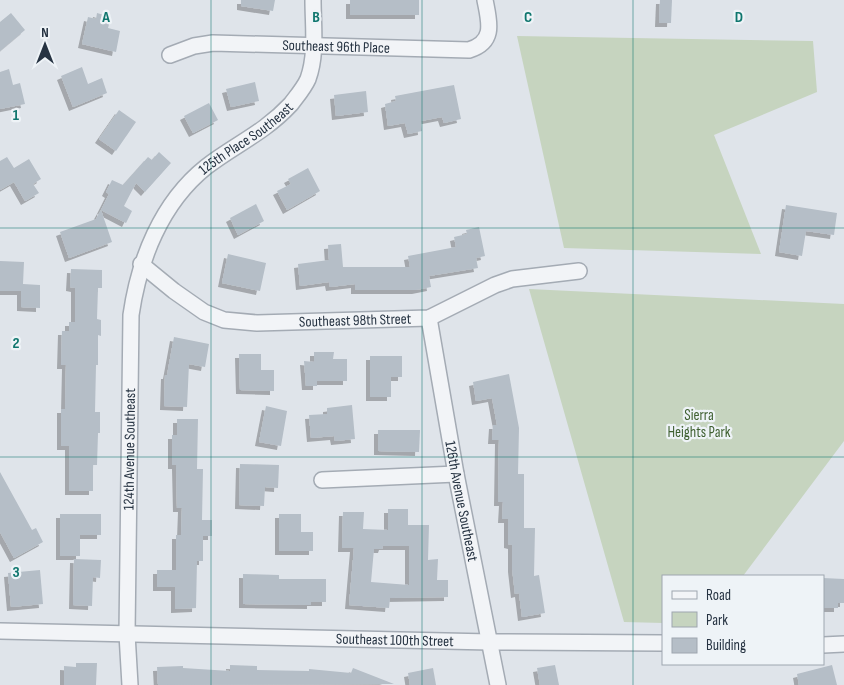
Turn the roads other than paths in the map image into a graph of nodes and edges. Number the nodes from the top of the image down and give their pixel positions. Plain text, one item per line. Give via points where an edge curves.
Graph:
1 (314, 0) edge
2 (485, 0) edge
3 (314, 45) junction
4 (170, 55) dead end
5 (141, 264) junction
6 (579, 271) dead end
7 (429, 318) junction
8 (456, 474) junction
9 (322, 480) dead end
10 (0, 631) edge
11 (128, 634) junction
12 (490, 642) junction
13 (662, 643) edge
14 (844, 644) edge
15 (824, 645) edge
16 (130, 685) edge
17 (498, 685) edge

1 - 3 street, 125th Place Southeast
2 - 3 street, Southeast 96th Place via 488,35 478,47 469,50
3 - 4 street, Southeast 96th Place via 213,43
3 - 5 street, 125th Place Southeast via 313,63 298,95 260,132 190,182 165,216
5 - 7 street, Southeast 98th Street via 204,312 224,320 257,323
5 - 11 street, 124th Avenue Southeast via 131,316
6 - 7 street, Southeast 98th Street via 512,279
7 - 8 street, 126th Avenue Southeast
8 - 9 street
8 - 12 street, 126th Avenue Southeast
10 - 11 street, Southeast 100th Street
11 - 12 street, Southeast 100th Street
11 - 16 street, 124th Avenue Southeast
12 - 13 street, Southeast 100th Street
12 - 17 street, 126th Avenue Southeast
14 - 15 street

